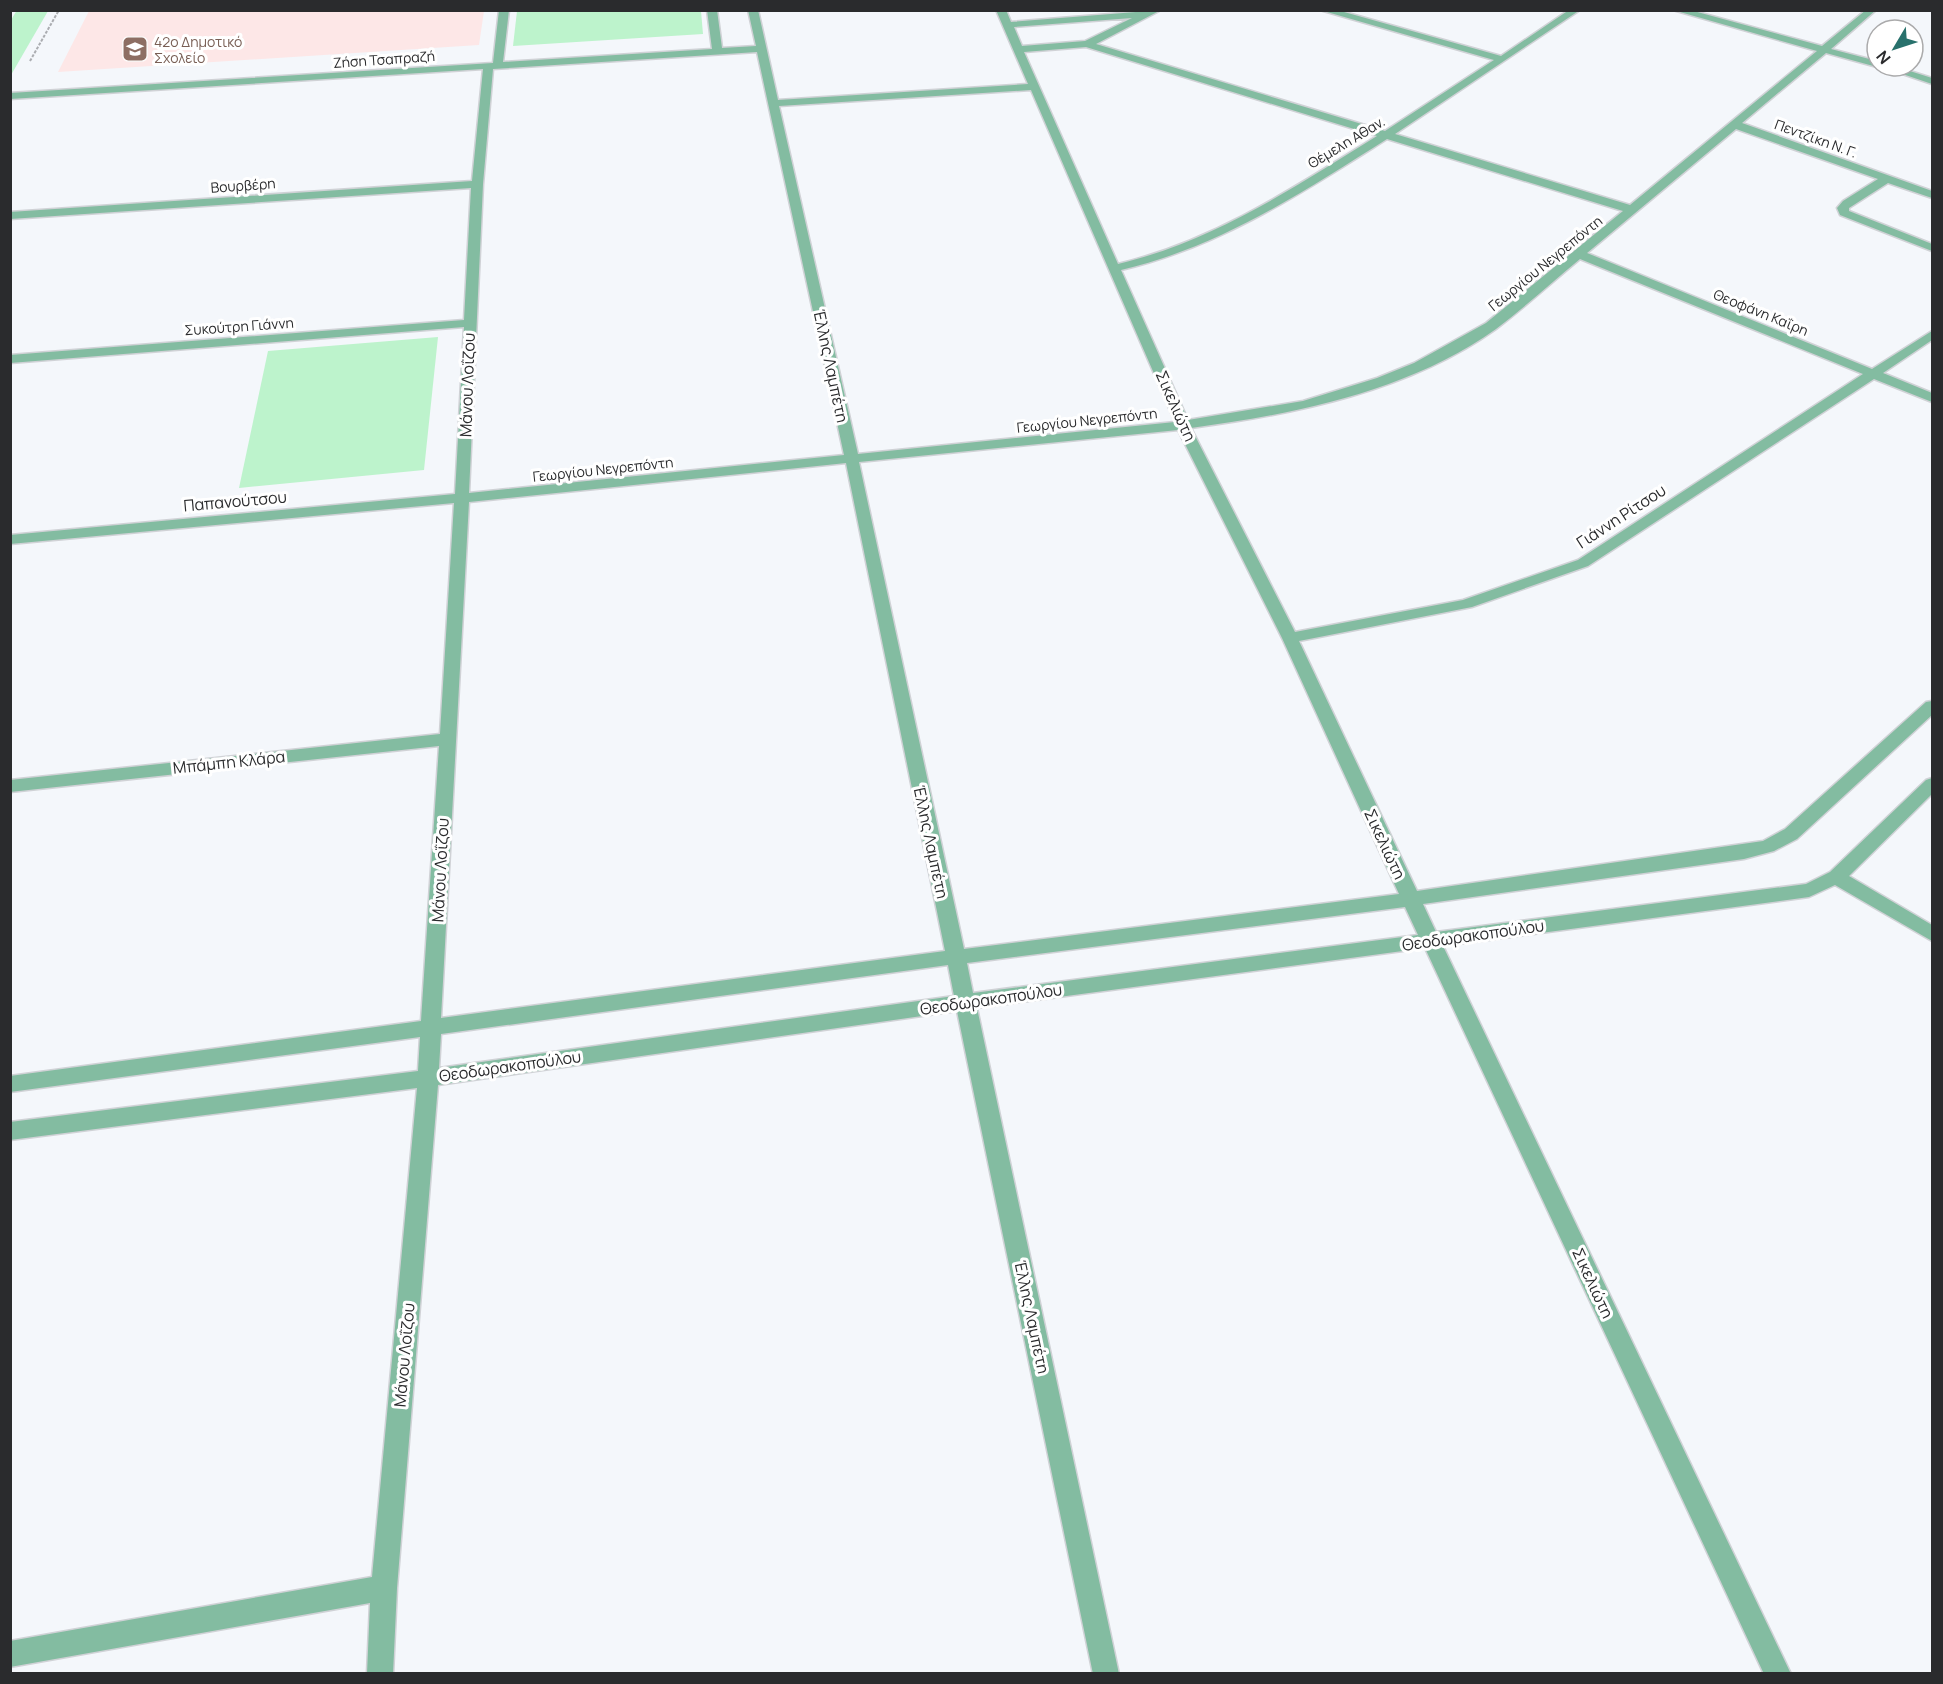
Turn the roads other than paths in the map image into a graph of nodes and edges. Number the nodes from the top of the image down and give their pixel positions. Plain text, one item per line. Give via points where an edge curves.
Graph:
1 (504, 10) edge
2 (712, 10) edge
3 (753, 10) edge
4 (1324, 10) edge
5 (1575, 10) edge
6 (1677, 10) edge
7 (1872, 10) edge
8 (1153, 12) edge
9 (1004, 18) edge
10 (1087, 44) junction
11 (760, 49) junction
12 (1019, 49) junction
13 (1828, 49) junction
14 (717, 52) junction
15 (1502, 59) junction
16 (1865, 60) edge
17 (493, 66) junction
18 (1036, 87) junction
19 (10, 96) edge
20 (774, 103) junction
21 (1736, 125) junction
22 (1386, 136) junction
23 (1886, 178) junction
24 (477, 184) junction
25 (1932, 195) edge
26 (1633, 210) junction
27 (10, 216) edge
28 (1932, 248) edge
29 (1579, 254) junction
30 (1116, 268) junction
31 (470, 323) junction
32 (1932, 335) edge
33 (10, 359) edge
34 (1873, 374) junction
35 (1932, 398) edge
36 (1183, 425) junction
37 (852, 460) junction
38 (462, 498) junction
39 (10, 540) edge
40 (1290, 638) junction
41 (1932, 706) edge
42 (448, 739) junction
43 (1932, 784) edge
44 (10, 786) edge
45 (1836, 877) junction
46 (1411, 900) junction
47 (1932, 934) edge
48 (1431, 941) junction
49 (955, 957) junction
50 (966, 1002) junction
51 (431, 1028) junction
52 (428, 1078) junction
53 (10, 1084) edge
54 (10, 1131) edge
55 (384, 1588) junction
56 (10, 1654) edge
57 (380, 1674) edge
58 (1106, 1674) edge
59 (1778, 1674) edge

1 - 17 street, Μάνου Λοΐζου
2 - 14 street
3 - 11 street, Έλλης Λαμπέτη
4 - 15 street
5 - 15 street, Θέμελη Αθαν.
6 - 13 street
7 - 13 street, Γεωργίου Νεγρεπόντη
8 - 9 street
8 - 10 street
9 - 12 street, Σικελιώτη
10 - 12 street
10 - 22 street
11 - 14 street, Ζήση Τσαπραζή
11 - 20 street, Έλλης Λαμπέτη
12 - 18 street, Σικελιώτη
13 - 16 street
13 - 21 street, Γεωργίου Νεγρεπόντη
14 - 17 street, Ζήση Τσαπραζή
15 - 22 street, Θέμελη Αθαν.
17 - 19 street, Ζήση Τσαπραζή
17 - 24 street, Μάνου Λοΐζου
18 - 20 street
18 - 30 street, Σικελιώτη
20 - 37 street, Έλλης Λαμπέτη
21 - 23 street, Πεντζίκη Ν. Γ.
21 - 26 street, Γεωργίου Νεγρεπόντη
22 - 26 street
22 - 30 street, Θέμελη Αθαν. via 1216,237 1174,254
23 - 25 street, Πεντζίκη Ν. Γ.
23 - 28 street via 1847,203 1844,213
24 - 27 street, Βουρβέρη
24 - 31 street, Μάνου Λοΐζου
26 - 29 street, Γεωργίου Νεγρεπόντη
29 - 34 street, Θεοφάνη Καΐρη
29 - 36 street, Γεωργίου Νεγρεπόντη via 1484,331 1390,380 1314,403
30 - 36 street, Σικελιώτη
31 - 33 street, Συκούτρη Γιάννη
31 - 38 street, Μάνου Λοΐζου
32 - 34 street, Γιάννη Ρίτσου
34 - 35 street, Θεοφάνη Καΐρη
34 - 40 street, Γιάννη Ρίτσου via 1582,563 1466,604
36 - 37 street, Γεωργίου Νεγρεπόντη
36 - 40 street, Σικελιώτη
37 - 38 street, Γεωργίου Νεγρεπόντη
37 - 49 street, Έλλης Λαμπέτη
38 - 39 street, Παπανούτσου
38 - 42 street, Μάνου Λοΐζου
40 - 46 street, Σικελιώτη
41 - 46 street via 1791,834 1768,846
42 - 44 street, Μπάμπη Κλάρα
42 - 51 street, Μάνου Λοΐζου
43 - 45 street, Θεοδωρακοπούλου
45 - 47 street
45 - 48 street, Θεοδωρακοπούλου via 1809,890
46 - 48 street, Σικελιώτη
46 - 49 street
48 - 50 street, Θεοδωρακοπούλου
48 - 59 street, Σικελιώτη
49 - 50 street, Έλλης Λαμπέτη
49 - 51 street
50 - 52 street, Θεοδωρακοπούλου
50 - 58 street, Έλλης Λαμπέτη
51 - 52 street, Μάνου Λοΐζου
51 - 53 street
52 - 54 street, Θεοδωρακοπούλου
52 - 55 street, Μάνου Λοΐζου
55 - 56 street
55 - 57 street, Μάνου Λοΐζου

